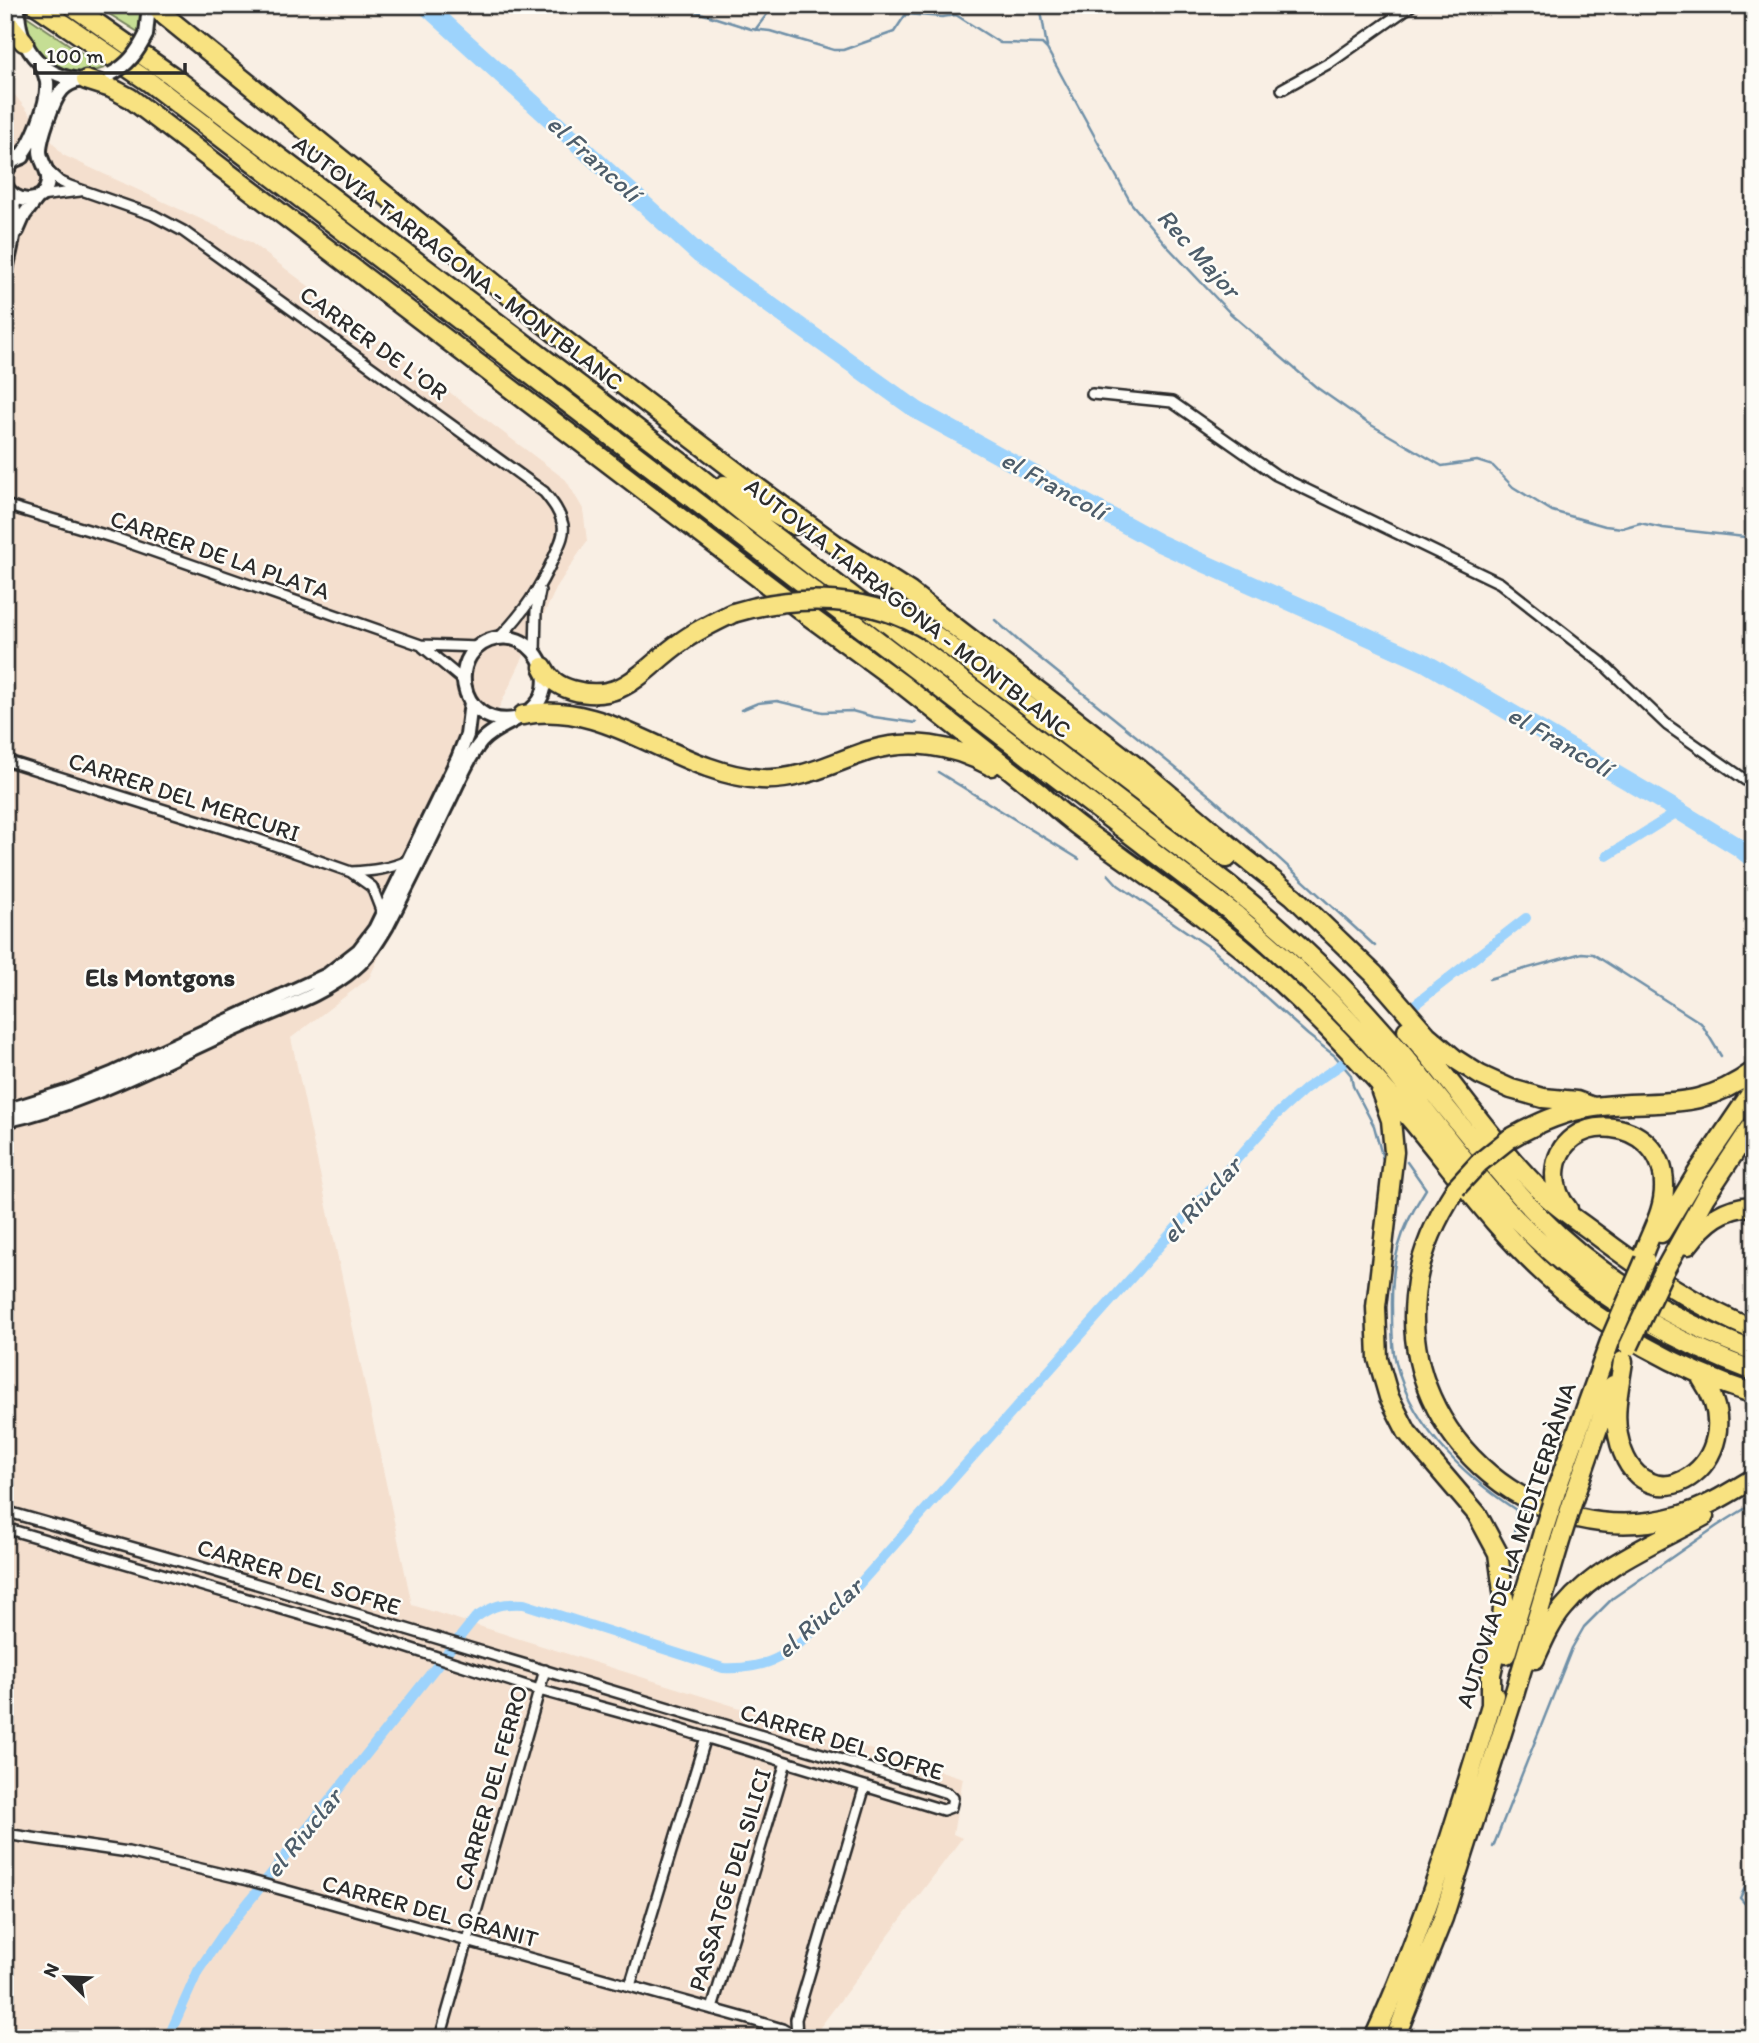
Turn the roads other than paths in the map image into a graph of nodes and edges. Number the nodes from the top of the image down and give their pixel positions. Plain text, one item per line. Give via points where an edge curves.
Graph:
1 (36, 5) edge
2 (71, 5) edge
3 (149, 5) edge
4 (155, 5) edge
5 (1412, 5) edge
6 (14, 13) edge
7 (24, 42) joint
8 (39, 63) junction
9 (83, 80) junction
10 (1282, 89) dead end
11 (12, 161) edge
12 (45, 168) junction
13 (5, 173) edge
14 (7, 188) edge
15 (82, 191) junction
16 (39, 197) junction
17 (14, 237) junction
18 (395, 272) junction
19 (5, 274) edge
20 (1091, 394) dead end
21 (578, 438) junction
22 (687, 467) junction
23 (5, 505) edge
24 (835, 544) junction
25 (541, 586) junction
26 (499, 638) junction
27 (421, 645) junction
28 (479, 647) junction
29 (539, 660) junction
30 (464, 681) junction
31 (903, 685) junction
32 (471, 702) junction
33 (519, 717) junction
34 (5, 760) edge
35 (1051, 774) junction
36 (1754, 786) edge
37 (1058, 811) junction
38 (1241, 855) junction
39 (409, 860) junction
40 (351, 872) junction
41 (1283, 900) junction
42 (382, 913) junction
43 (1754, 1071) edge
44 (1377, 1082) junction
45 (1754, 1089) edge
46 (1593, 1107) junction
47 (5, 1111) edge
48 (5, 1121) edge
49 (1754, 1123) edge
50 (1754, 1206) edge
51 (1579, 1222) junction
52 (1642, 1264) junction
53 (1667, 1273) junction
54 (1692, 1299) junction
55 (1657, 1301) junction
56 (1754, 1321) edge
57 (1754, 1330) edge
58 (1754, 1351) edge
59 (1626, 1354) junction
60 (1685, 1367) junction
61 (1754, 1371) edge
62 (1754, 1394) edge
63 (1754, 1480) edge
64 (5, 1511) edge
65 (5, 1528) edge
66 (545, 1670) junction
67 (539, 1690) junction
68 (1514, 1695) junction
69 (1491, 1705) junction
70 (706, 1737) junction
71 (786, 1762) junction
72 (865, 1786) junction
73 (5, 1834) edge
74 (467, 1940) junction
75 (630, 1986) junction
76 (712, 2009) junction
77 (798, 2037) edge
78 (440, 2038) edge
79 (1374, 2038) edge
80 (1395, 2038) edge

1 - 18 highway, AUTOVIA TARRAGONA - MONTBLANC via 149,82
2 - 22 highway, AUTOVIA TARRAGONA - MONTBLANC via 191,90
3 - 9 main road, bridge via 146,35 135,55 111,74
4 - 24 highway via 497,287
5 - 10 street via 1331,62
6 - 7 highway
7 - 8 main road
8 - 9 main road via 57,75
8 - 11 main road via 47,80 45,99 30,142
9 - 12 main road via 66,86 56,99 41,146
9 - 21 highway via 130,98
11 - 12 main road via 35,158
11 - 13 main road
12 - 15 street, CARRER DE L'OR via 59,181
12 - 16 main road via 48,183
14 - 16 main road via 21,200
14 - 17 main road via 15,215
15 - 16 street, CARRER DE L'OR
15 - 25 street, CARRER DE L'OR via 153,215 183,231 544,492 557,508 563,528
16 - 17 main road
17 - 19 main road
18 - 21 highway
18 - 35 highway, AUTOVIA TARRAGONA - MONTBLANC
20 - 36 street via 1172,402 1276,475 1500,583 1601,662 1667,725
21 - 31 highway
22 - 24 highway
22 - 55 highway, AUTOVIA TARRAGONA - MONTBLANC via 1269,918 1377,1025 1540,1217 1612,1278
23 - 27 street, CARRER DE LA PLATA via 118,539
24 - 38 highway via 910,593 1028,683
25 - 26 street, CARRER DE L'OR
25 - 29 street, CARRER DE L'OR via 536,611
26 - 28 main road
26 - 29 main road via 519,641
27 - 28 street, CARRER DE LA PLATA
27 - 30 street, CARRER DE LA PLATA
28 - 30 main road via 468,660
29 - 33 main road via 545,678 542,695
29 - 41 highway, bridge via 551,679 573,690 599,693 636,680 685,639 733,614 780,602 834,600 884,610 931,632
30 - 32 main road
31 - 35 highway
31 - 37 highway
32 - 33 main road via 488,717
32 - 39 main road via 467,735
33 - 37 highway via 573,713 715,769 762,779 805,774 883,748 933,745 984,762
33 - 48 main road via 492,731 472,756 387,926 357,967 316,992 125,1079 68,1103
34 - 40 street, CARRER DEL MERCURI
35 - 61 highway, AUTOVIA TARRAGONA - MONTBLANC via 1237,916 1314,984 1382,1058 1505,1207 1571,1269 1661,1329
37 - 44 highway via 1274,976
38 - 41 highway
38 - 46 highway via 1321,922 1455,1059 1511,1089
39 - 40 street, CARRER DEL MERCURI via 373,872
39 - 42 main road
40 - 42 street, CARRER DEL MERCURI via 372,887
41 - 51 highway via 1364,980 1543,1193
42 - 47 main road via 359,950 327,975 114,1073
43 - 46 highway via 1717,1092 1686,1102
44 - 60 highway via 1494,1221 1547,1276 1602,1320
44 - 69 highway via 1394,1136 1377,1298 1378,1359 1402,1423 1481,1520 1498,1553 1504,1599 1491,1674
45 - 52 highway, AUTOVIA DE LA MEDITERRÀNIA
46 - 63 highway, bridge via 1556,1116 1508,1139 1455,1188 1433,1228 1418,1275 1414,1321 1428,1388 1447,1426 1473,1460 1503,1485 1578,1520 1636,1522 1675,1517 1712,1504
49 - 53 highway via 1705,1197
50 - 53 highway via 1726,1211 1705,1224
51 - 52 highway via 1556,1188 1556,1168 1563,1150 1590,1129 1618,1127 1637,1134 1657,1156 1664,1185
51 - 54 highway
52 - 69 highway, AUTOVIA DE LA MEDITERRÀNIA, bridge via 1557,1488
53 - 55 highway, AUTOVIA DE LA MEDITERRÀNIA, bridge
54 - 56 highway
54 - 57 highway
55 - 58 highway, AUTOVIA TARRAGONA - MONTBLANC via 1706,1332
55 - 59 highway, AUTOVIA DE LA MEDITERRÀNIA, bridge
59 - 60 highway via 1617,1419 1621,1447 1636,1470 1660,1484 1683,1485 1706,1476 1720,1462 1727,1445 1728,1420 1722,1402 1702,1378
59 - 68 highway, AUTOVIA DE LA MEDITERRÀNIA, bridge via 1575,1494
60 - 62 highway
63 - 68 highway via 1725,1504 1605,1571 1575,1594 1552,1623
64 - 66 street, CARRER DEL SOFRE
65 - 67 street, CARRER DEL SOFRE via 350,1629
66 - 67 street, CARRER DEL FERRO
66 - 72 street, CARRER DEL SOFRE via 953,1798 951,1807 943,1810
67 - 70 street, CARRER DEL SOFRE
67 - 74 street, CARRER DEL FERRO
68 - 80 highway, AUTOVIA DE LA MEDITERRÀNIA via 1443,1918
69 - 79 highway, AUTOVIA DE LA MEDITERRÀNIA via 1423,1917
70 - 71 street, CARRER DEL SOFRE
70 - 75 street
71 - 72 street, CARRER DEL SOFRE
71 - 76 street, PASSATGE DEL SILICI
72 - 77 street via 796,2019
73 - 74 street, CARRER DEL GRANIT via 128,1852
74 - 75 street, CARRER DEL GRANIT
74 - 78 street, CARRER DEL FERRO
75 - 76 street, CARRER DEL GRANIT
76 - 77 street, CARRER DEL GRANIT

